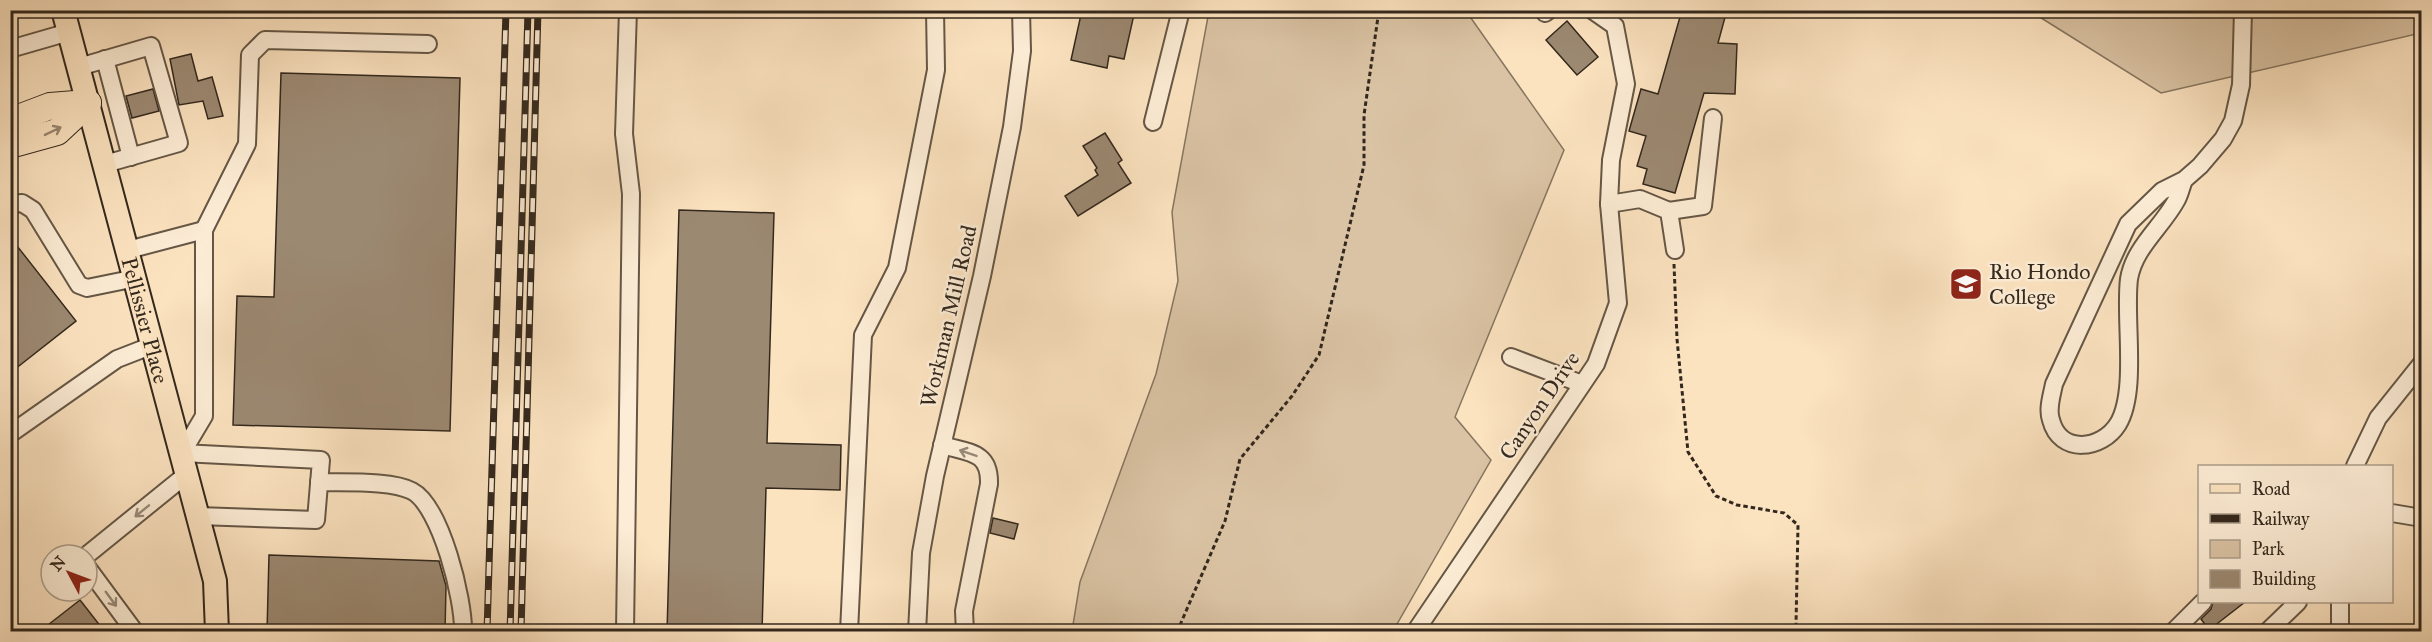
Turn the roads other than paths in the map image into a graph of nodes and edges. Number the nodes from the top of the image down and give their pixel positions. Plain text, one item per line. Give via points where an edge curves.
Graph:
1 (628, 10) edge
2 (935, 10) edge
3 (1021, 10) edge
4 (1181, 10) edge
5 (1543, 10) edge
6 (1549, 10) edge
7 (1592, 10) edge
8 (2243, 10) edge
9 (65, 16) edge
10 (428, 44) dead end
11 (10, 49) edge
12 (105, 59) junction
13 (79, 67) junction
14 (88, 103) junction
15 (10, 118) edge
16 (1713, 118) dead end
17 (1153, 122) dead end
18 (10, 145) edge
19 (131, 157) junction
20 (105, 165) junction
21 (2184, 180) junction
22 (10, 204) edge
23 (1609, 204) junction
24 (1669, 211) junction
25 (204, 230) junction
26 (128, 250) junction
27 (1675, 250) road end
28 (136, 278) junction
29 (153, 345) junction
30 (1511, 357) dead end
31 (2421, 363) edge
32 (1582, 384) junction
33 (10, 434) edge
34 (942, 445) junction
35 (184, 464) junction
36 (2355, 465) edge
37 (319, 482) junction
38 (2393, 513) edge
39 (198, 516) junction
40 (2421, 518) edge
41 (99, 544) edge
42 (99, 583) edge
43 (2202, 603) edge
44 (2297, 603) edge
45 (2340, 603) edge
46 (135, 632) edge
47 (217, 632) edge
48 (463, 632) edge
49 (625, 632) edge
50 (849, 632) edge
51 (917, 632) edge
52 (964, 632) edge
53 (1414, 632) edge
54 (2173, 632) edge
55 (2267, 632) edge
56 (2340, 632) edge

1 - 49 street via 624,134 631,194
2 - 50 street via 936,70 897,267 863,335
3 - 34 street, Workman Mill Road via 1022,51 1012,128
4 - 17 street
5 - 6 street
7 - 23 street, Canyon Drive via 1615,26 1626,84 1611,160
8 - 21 street via 2241,85 2233,121 2223,139
9 - 11 street
9 - 13 main road, Pellissier Place
10 - 25 street via 265,40 250,55 247,144
12 - 13 street
12 - 19 street
12 - 19 street via 151,46 179,143
13 - 14 main road, Pellissier Place
14 - 15 highway via 50,106
18 -> 14 highway via 57,132
14 - 20 main road, Pellissier Place
16 - 24 street via 1703,206
19 - 20 street
20 - 26 main road, Pellissier Place
21 - 21 street via 2162,191 2128,224 2054,384 2051,420 2058,434 2077,446 2085,447 2103,439 2122,415 2129,279 2141,250 2177,201
22 - 28 street via 22,203 33,210 79,285 87,288
23 - 24 street via 1640,199
23 - 32 street, Canyon Drive via 1618,303 1596,364
24 - 27 street
25 - 26 street
25 - 35 street via 204,416
26 - 28 main road, Pellissier Place
28 - 29 main road, Pellissier Place
29 - 33 street via 117,359
29 - 35 main road, Pellissier Place
30 - 32 street
31 - 36 street via 2378,418
32 - 53 street, Canyon Drive
34 - 51 street, Workman Mill Road via 921,553
52 -> 34 street via 964,611 990,467 972,454
35 - 37 street via 320,459
35 - 39 main road, Pellissier Place
35 -> 41 street
37 - 39 street via 316,520
37 - 48 street via 393,487 411,491 422,499 448,554 464,610
38 - 40 street
39 - 47 main road, Pellissier Place via 215,581
42 -> 46 street
43 - 54 street
44 - 55 street
45 - 56 street

